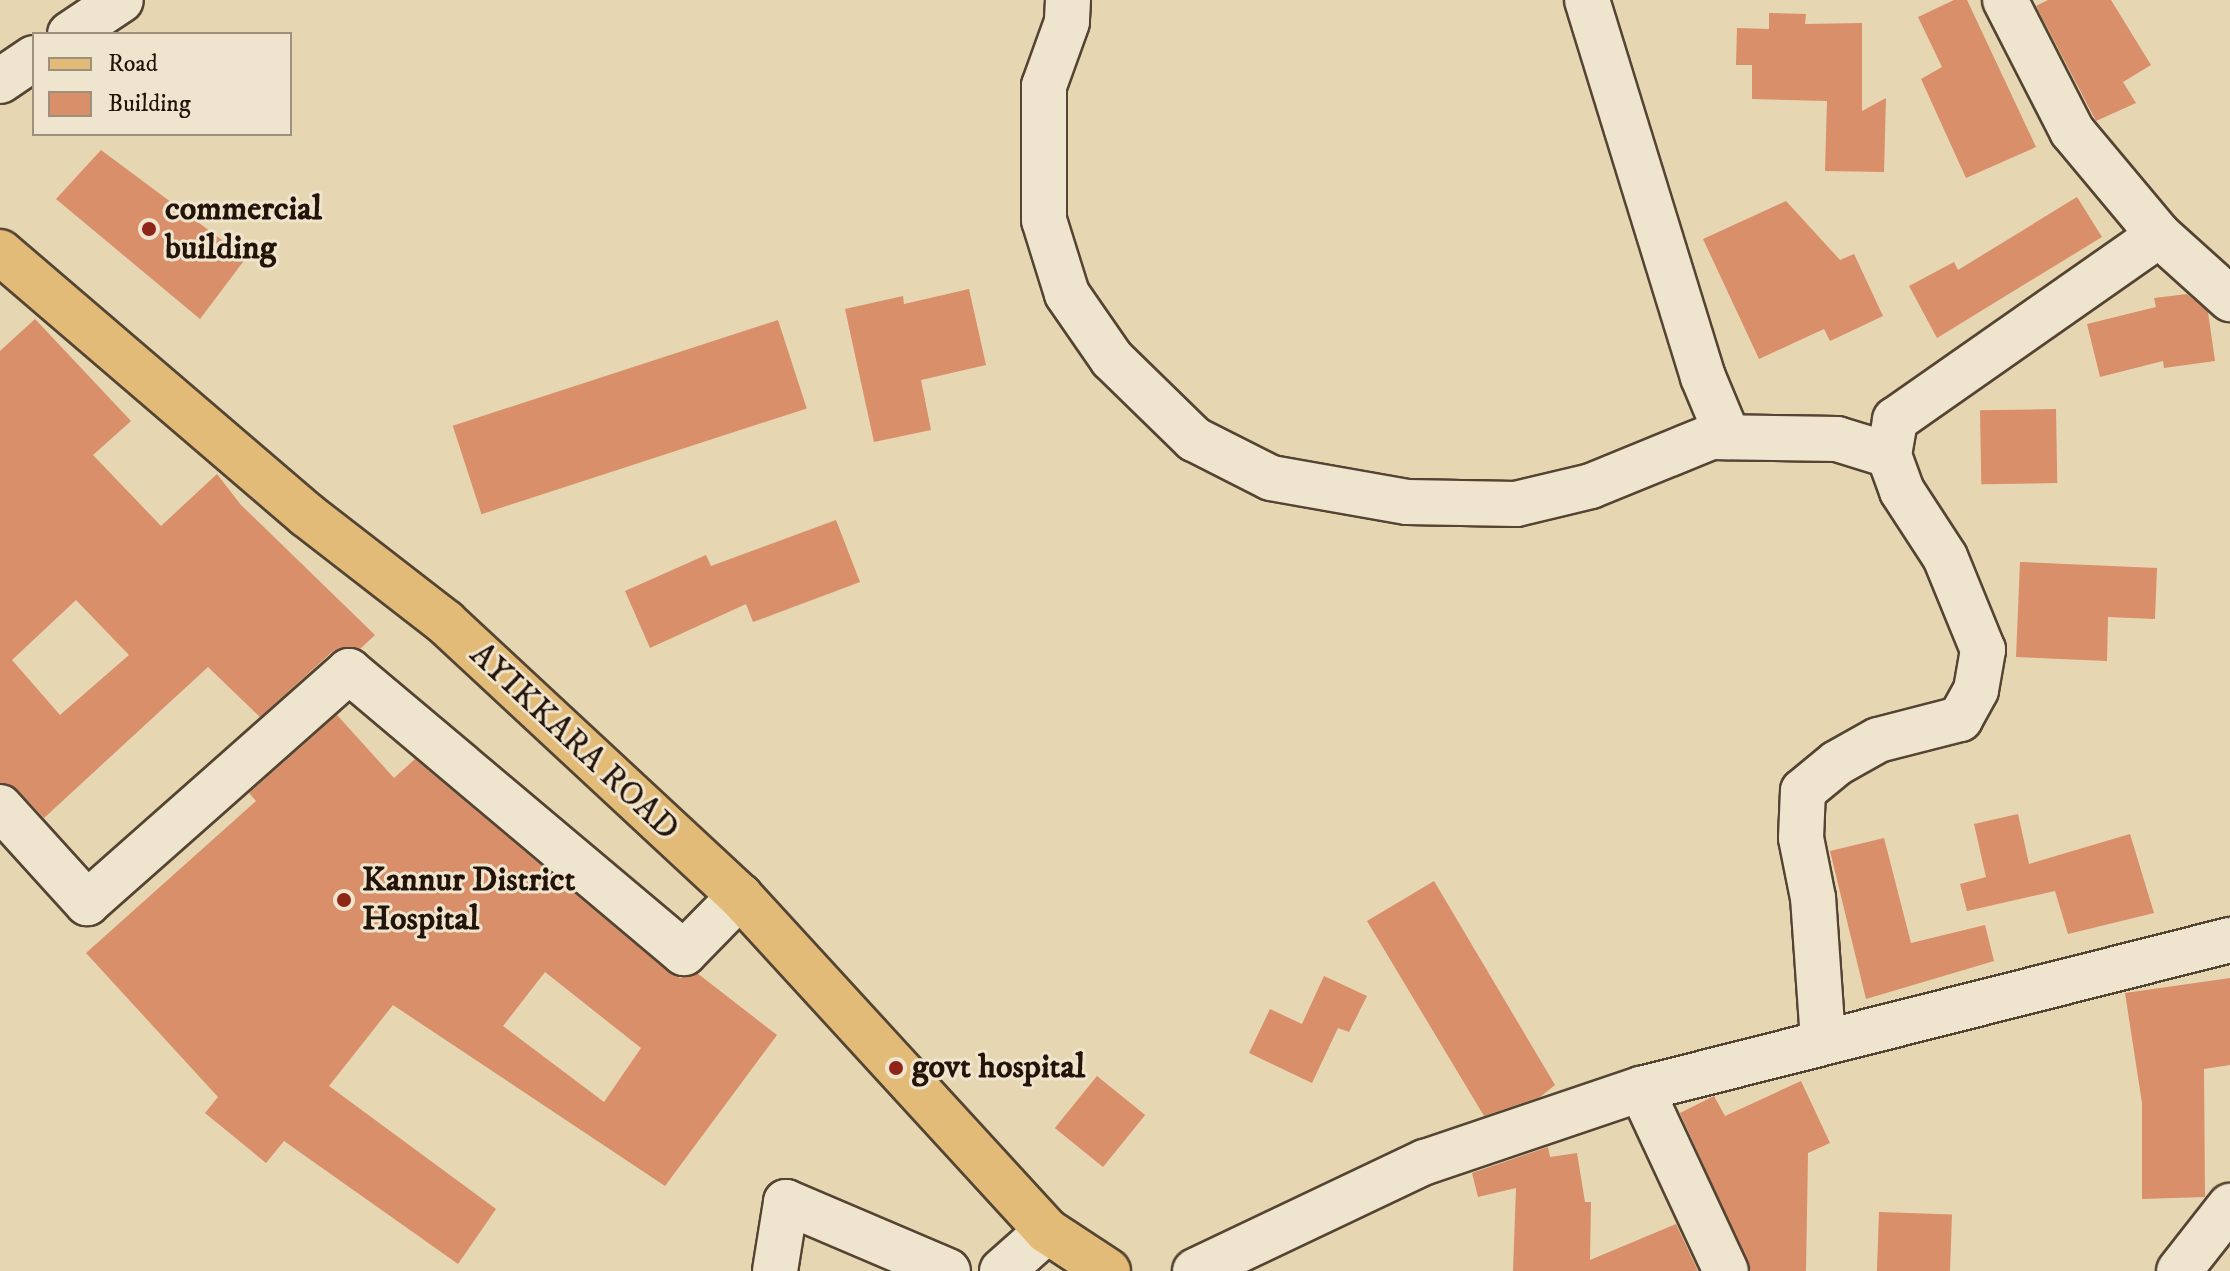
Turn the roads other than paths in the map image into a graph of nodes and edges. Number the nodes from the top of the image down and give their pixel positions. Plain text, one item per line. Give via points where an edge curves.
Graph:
1 (121, 0) edge
2 (1068, 0) edge
3 (1587, 0) edge
4 (2005, 0) edge
5 (73, 32) edge
6 (32, 59) edge
7 (0, 81) edge
8 (0, 252) edge
9 (2192, 254) edge
10 (2230, 299) edge
11 (1728, 437) junction
12 (1889, 455) junction
13 (0, 807) edge
14 (740, 896) junction
15 (2230, 940) edge
16 (1823, 1040) junction
17 (1641, 1089) junction
18 (2230, 1206) edge
19 (1047, 1231) junction
20 (775, 1271) edge
21 (948, 1271) edge
22 (1002, 1271) edge
23 (1108, 1271) edge
24 (1195, 1271) edge
25 (1726, 1271) edge
26 (2179, 1271) edge

1 - 5 street
2 - 11 street via 1067,22 1044,86 1044,220 1067,294 1103,346 1194,439 1271,478 1407,502 1516,504 1591,486 1711,437
3 - 11 street via 1703,377
4 - 9 street via 2072,131
6 - 7 street
8 - 14 main road, AYIKKARA ROAD via 307,515 445,622
9 - 10 street
9 - 12 street via 1913,405 1895,420
11 - 12 street via 1837,439
12 - 16 street via 1902,491 1945,557 1983,650 1976,690 1960,719 1878,740 1837,763 1803,791 1801,838 1813,898
13 - 14 street via 87,903 349,671 684,953
14 - 19 main road, AYIKKARA ROAD
15 - 16 street
16 - 17 street
17 - 24 street via 1425,1162
17 - 25 street
18 - 26 street
19 - 22 street
19 - 23 main road, AYIKKARA ROAD
20 - 21 street via 786,1202

